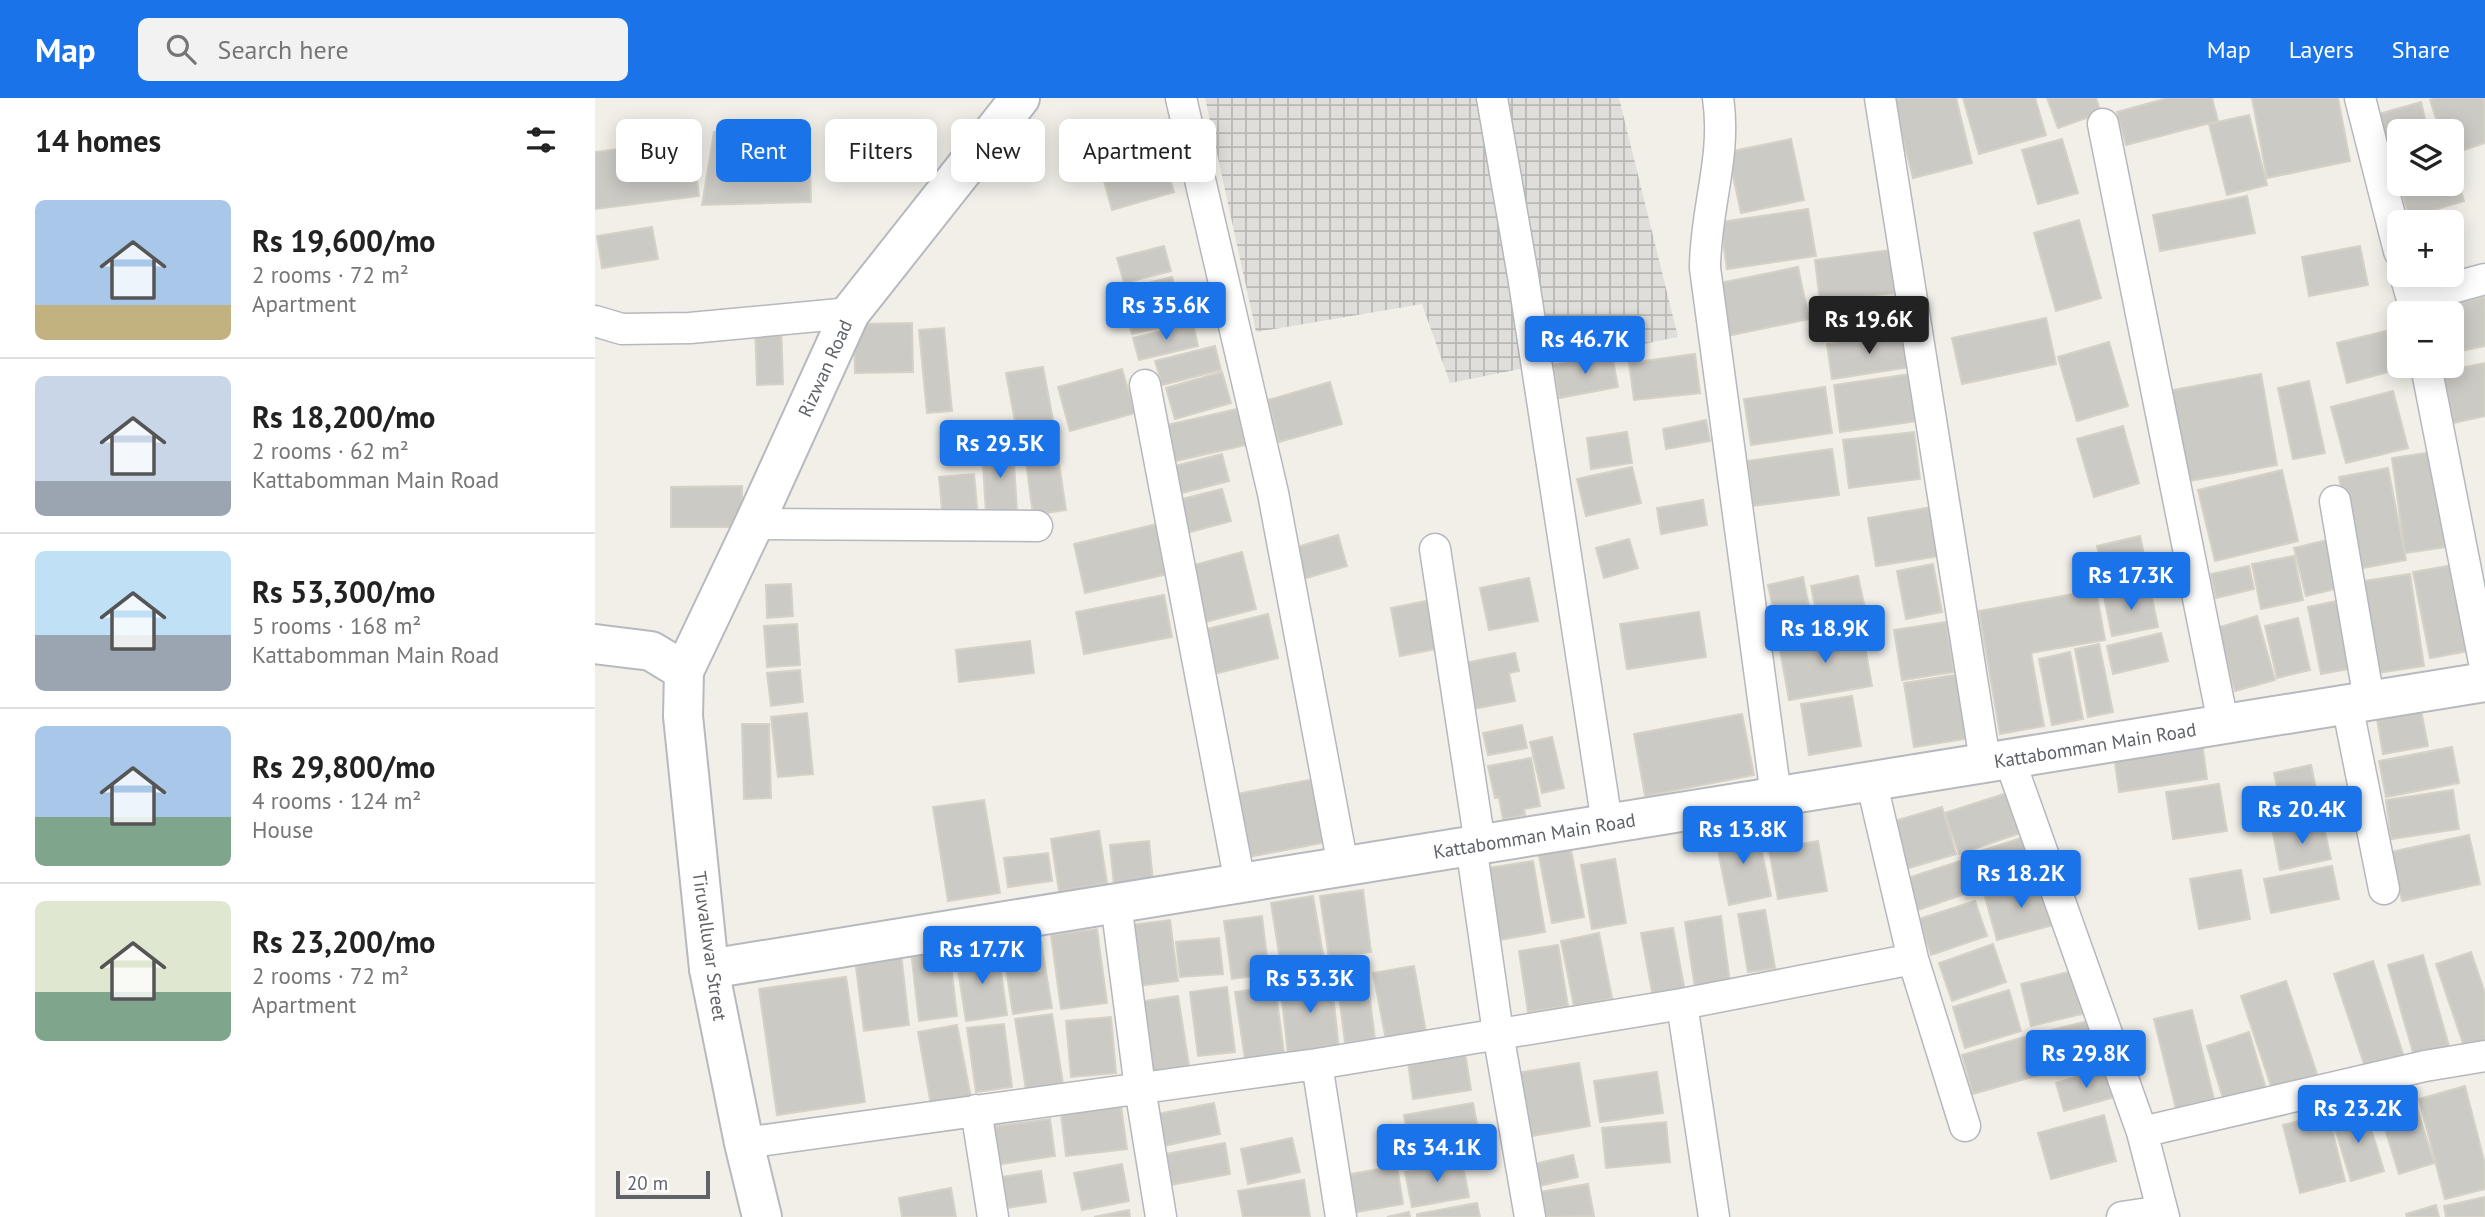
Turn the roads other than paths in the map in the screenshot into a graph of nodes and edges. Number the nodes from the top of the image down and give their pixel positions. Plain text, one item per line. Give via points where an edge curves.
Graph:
1 (1181, 98) edge
2 (1492, 98) edge
3 (1718, 98) edge
4 (1880, 98) edge
5 (2360, 98) edge
6 (1014, 101) edge
7 (2103, 124) dead end
8 (2389, 210) edge
9 (2485, 279) edge
10 (2411, 296) edge
11 (850, 313) junction
12 (595, 321) edge
13 (2428, 378) edge
14 (1145, 385) dead end
15 (2335, 501) dead end
16 (754, 524) junction
17 (1037, 526) dead end
18 (1434, 549) dead end
19 (595, 644) edge
20 (2485, 667) edge
21 (684, 671) junction
22 (2485, 682) edge
23 (2358, 702) junction
24 (2223, 723) junction
25 (1997, 760) junction
26 (1871, 780) junction
27 (1776, 796) junction
28 (1607, 823) junction
29 (1476, 844) junction
30 (1343, 866) junction
31 (1240, 883) junction
32 (2383, 889) dead end
33 (1116, 903) junction
34 (1913, 959) junction
35 (709, 969) junction
36 (1682, 1004) junction
37 (1498, 1033) junction
38 (2485, 1056) edge
39 (1317, 1064) junction
40 (1140, 1088) junction
41 (976, 1110) junction
42 (1965, 1126) dead end
43 (2141, 1132) junction
44 (744, 1143) junction
45 (2163, 1214) edge
46 (762, 1217) edge
47 (993, 1217) edge
48 (1161, 1217) edge
49 (1341, 1217) edge
50 (1529, 1217) edge
51 (1714, 1217) edge
52 (2122, 1217) edge

1 - 30 street via 1273,493
2 - 28 street
3 - 27 street via 1722,134 1705,268
4 - 25 street
5 - 8 street
6 - 11 street, Rizwan Road
7 - 24 street
9 - 10 street
11 - 12 street via 690,328 622,329
11 - 16 street, Rizwan Road
13 - 20 street
14 - 31 street
15 - 23 street
16 - 17 street
16 - 21 street, Rizwan Road
18 - 29 street
19 - 21 street via 651,651
21 - 35 street, Tiruvalluvar Street via 683,716
22 - 23 street, Kattabomman Main Road
23 - 24 street, Kattabomman Main Road
23 - 32 street
24 - 25 street, Kattabomman Main Road
25 - 26 street, Kattabomman Main Road
25 - 43 street
26 - 27 street, Kattabomman Main Road
26 - 34 street
27 - 28 street, Kattabomman Main Road
28 - 29 street, Kattabomman Main Road
29 - 30 street, Kattabomman Main Road
29 - 37 street
30 - 31 street, Kattabomman Main Road
31 - 33 street, Kattabomman Main Road
33 - 35 street, Kattabomman Main Road
33 - 40 street
34 - 36 street
34 - 42 street
35 - 44 street, Tiruvalluvar Street
36 - 37 street
36 - 51 street
37 - 39 street
37 - 50 street
38 - 43 street
39 - 40 street
39 - 49 street
40 - 41 street
40 - 48 street
41 - 44 street
41 - 47 street
43 - 45 street
44 - 46 street, Tiruvalluvar Street
45 - 52 street

